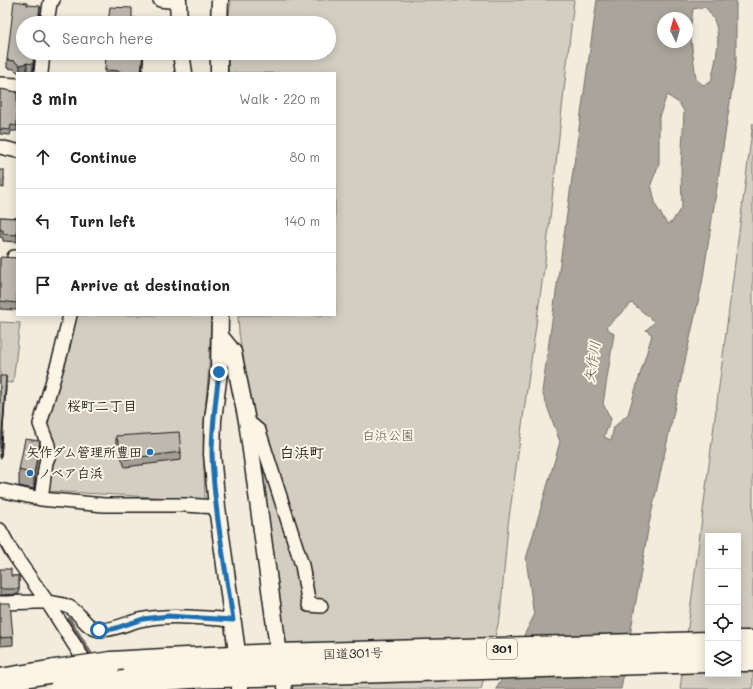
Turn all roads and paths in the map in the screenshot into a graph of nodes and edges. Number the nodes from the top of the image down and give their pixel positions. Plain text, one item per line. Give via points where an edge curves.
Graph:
1 (53, 0) edge
2 (160, 0) edge
3 (220, 0) edge
4 (178, 1) edge
5 (48, 16) edge
6 (179, 16) edge
7 (219, 16) edge
8 (42, 60) edge
9 (219, 60) edge
10 (41, 72) edge
11 (219, 72) edge
12 (0, 84) edge
13 (16, 85) edge
14 (0, 146) edge
15 (16, 151) edge
16 (70, 316) edge
17 (220, 316) edge
18 (220, 336) junction
19 (247, 421) junction
20 (0, 490) edge
21 (41, 499) junction
22 (217, 508) junction
23 (0, 530) edge
24 (0, 603) edge
25 (48, 603) junction
26 (321, 606) dead end
27 (233, 620) junction
28 (741, 642) edge
29 (753, 642) edge
30 (705, 643) edge
31 (236, 645) dead end
32 (741, 660) edge
33 (753, 660) edge
34 (705, 661) edge
35 (288, 669) edge
36 (0, 680) edge
37 (57, 683) edge
38 (102, 689) edge

1 - 5 street
2 - 4 street
3 - 7 street
4 - 6 street
8 - 10 street
9 - 11 street
12 - 13 street
14 - 15 street
16 - 21 street via 40,424 49,455
17 - 18 street
18 - 19 street via 233,352
18 - 22 street via 212,447
19 - 26 street via 259,431 302,565 309,605
19 - 35 street
20 - 21 street
21 - 22 street via 104,505 185,505
22 - 27 street
23 - 25 street via 12,552
24 - 25 street
25 - 27 street via 68,606 87,625 99,630 113,629 143,619 168,616
25 - 38 street
27 - 31 street
28 - 29 highway
30 - 35 highway, 国道301号 / 301
32 - 33 highway
34 - 35 highway, 国道301号 / 301
35 - 37 highway, 国道301号 / 301, bridge via 125,682
35 - 37 highway, 国道301号 / 301, bridge via 164,660 111,663
36 - 37 highway, 国道301号 / 301

